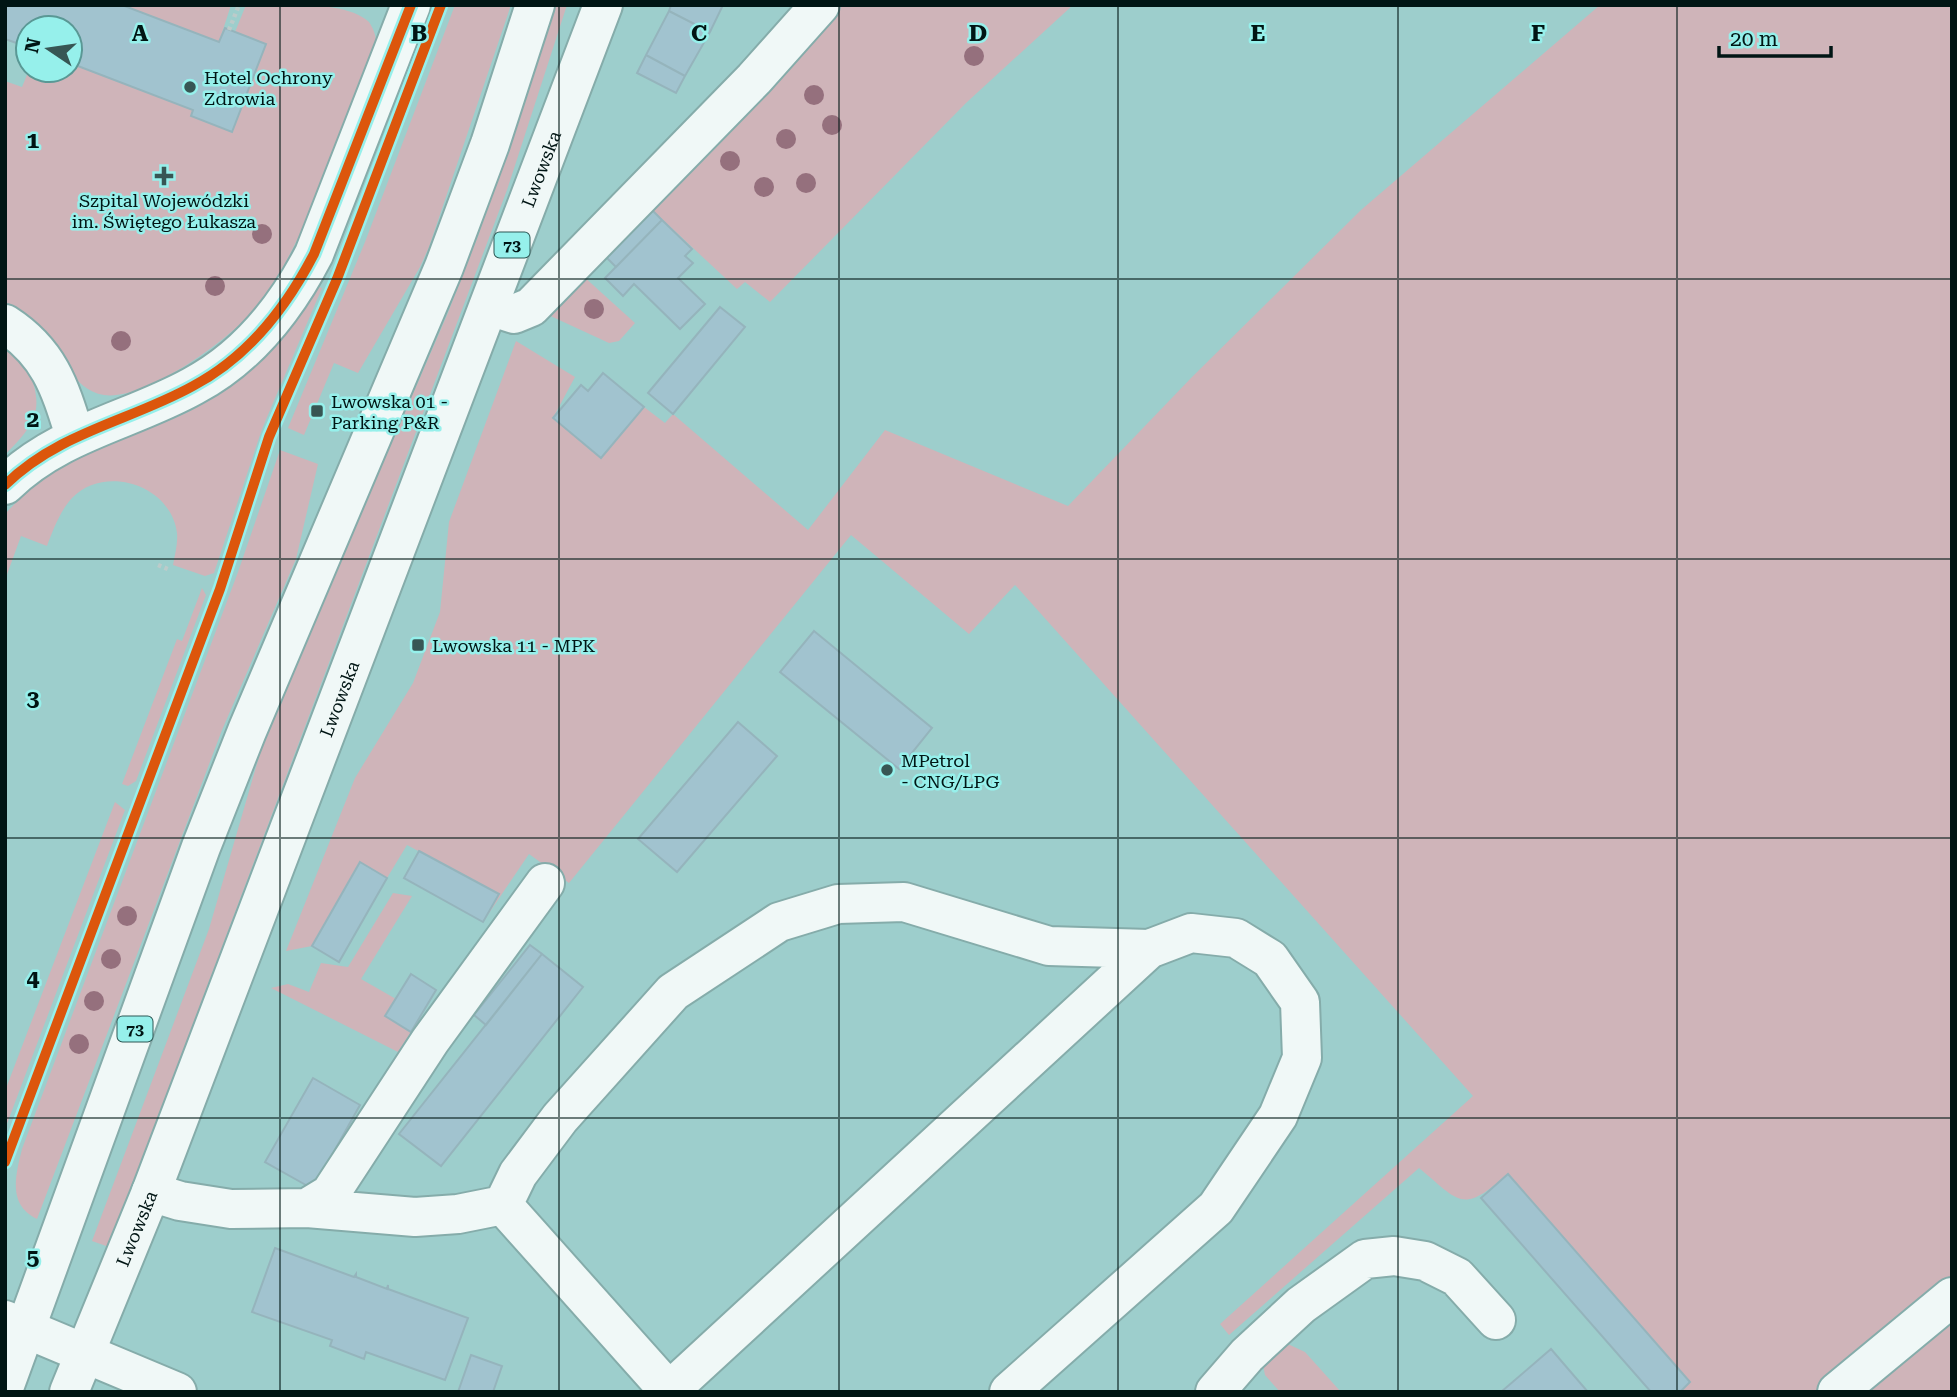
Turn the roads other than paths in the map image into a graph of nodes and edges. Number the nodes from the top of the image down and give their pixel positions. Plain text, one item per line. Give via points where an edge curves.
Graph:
1 (535, 5) edge
2 (603, 5) edge
3 (820, 5) edge
4 (404, 7) edge
5 (489, 306) junction
6 (5, 324) edge
7 (75, 436) junction
8 (5, 485) edge
9 (545, 883) dead end
10 (1149, 949) junction
11 (151, 1192) junction
12 (503, 1205) junction
13 (307, 1208) junction
14 (1952, 1297) edge
15 (1496, 1320) dead end
16 (16, 1324) edge
17 (84, 1353) junction
18 (5, 1385) edge
19 (669, 1391) edge
20 (69, 1392) edge
21 (177, 1392) edge
22 (1009, 1392) edge
23 (1215, 1392) edge
24 (1837, 1392) edge

1 - 16 main road, 73 via 444,267 247,731
2 - 5 main road, Lwowska / 73
3 - 5 main road via 531,307 514,314
4 - 7 main road via 314,254 295,290 230,363 193,387
5 - 11 main road, Lwowska / 73
6 - 7 main road via 46,360
7 - 8 main road via 46,452
9 - 13 main road via 430,1041 330,1194
10 - 12 main road via 1049,946 904,902 838,904 779,922 673,992 560,1118 518,1174
10 - 19 main road
10 - 22 main road via 1191,933 1236,938 1270,959 1300,1002 1302,1058 1278,1116 1216,1208
11 - 13 main road via 231,1209
11 - 17 main road, Lwowska / 73
12 - 13 main road via 415,1217
12 - 19 main road
14 - 24 main road
15 - 23 main road via 1457,1277 1425,1261 1394,1256 1365,1259 1301,1305
16 - 17 main road
16 - 18 main road, 73
17 - 20 main road, Lwowska / 73
17 - 21 main road

